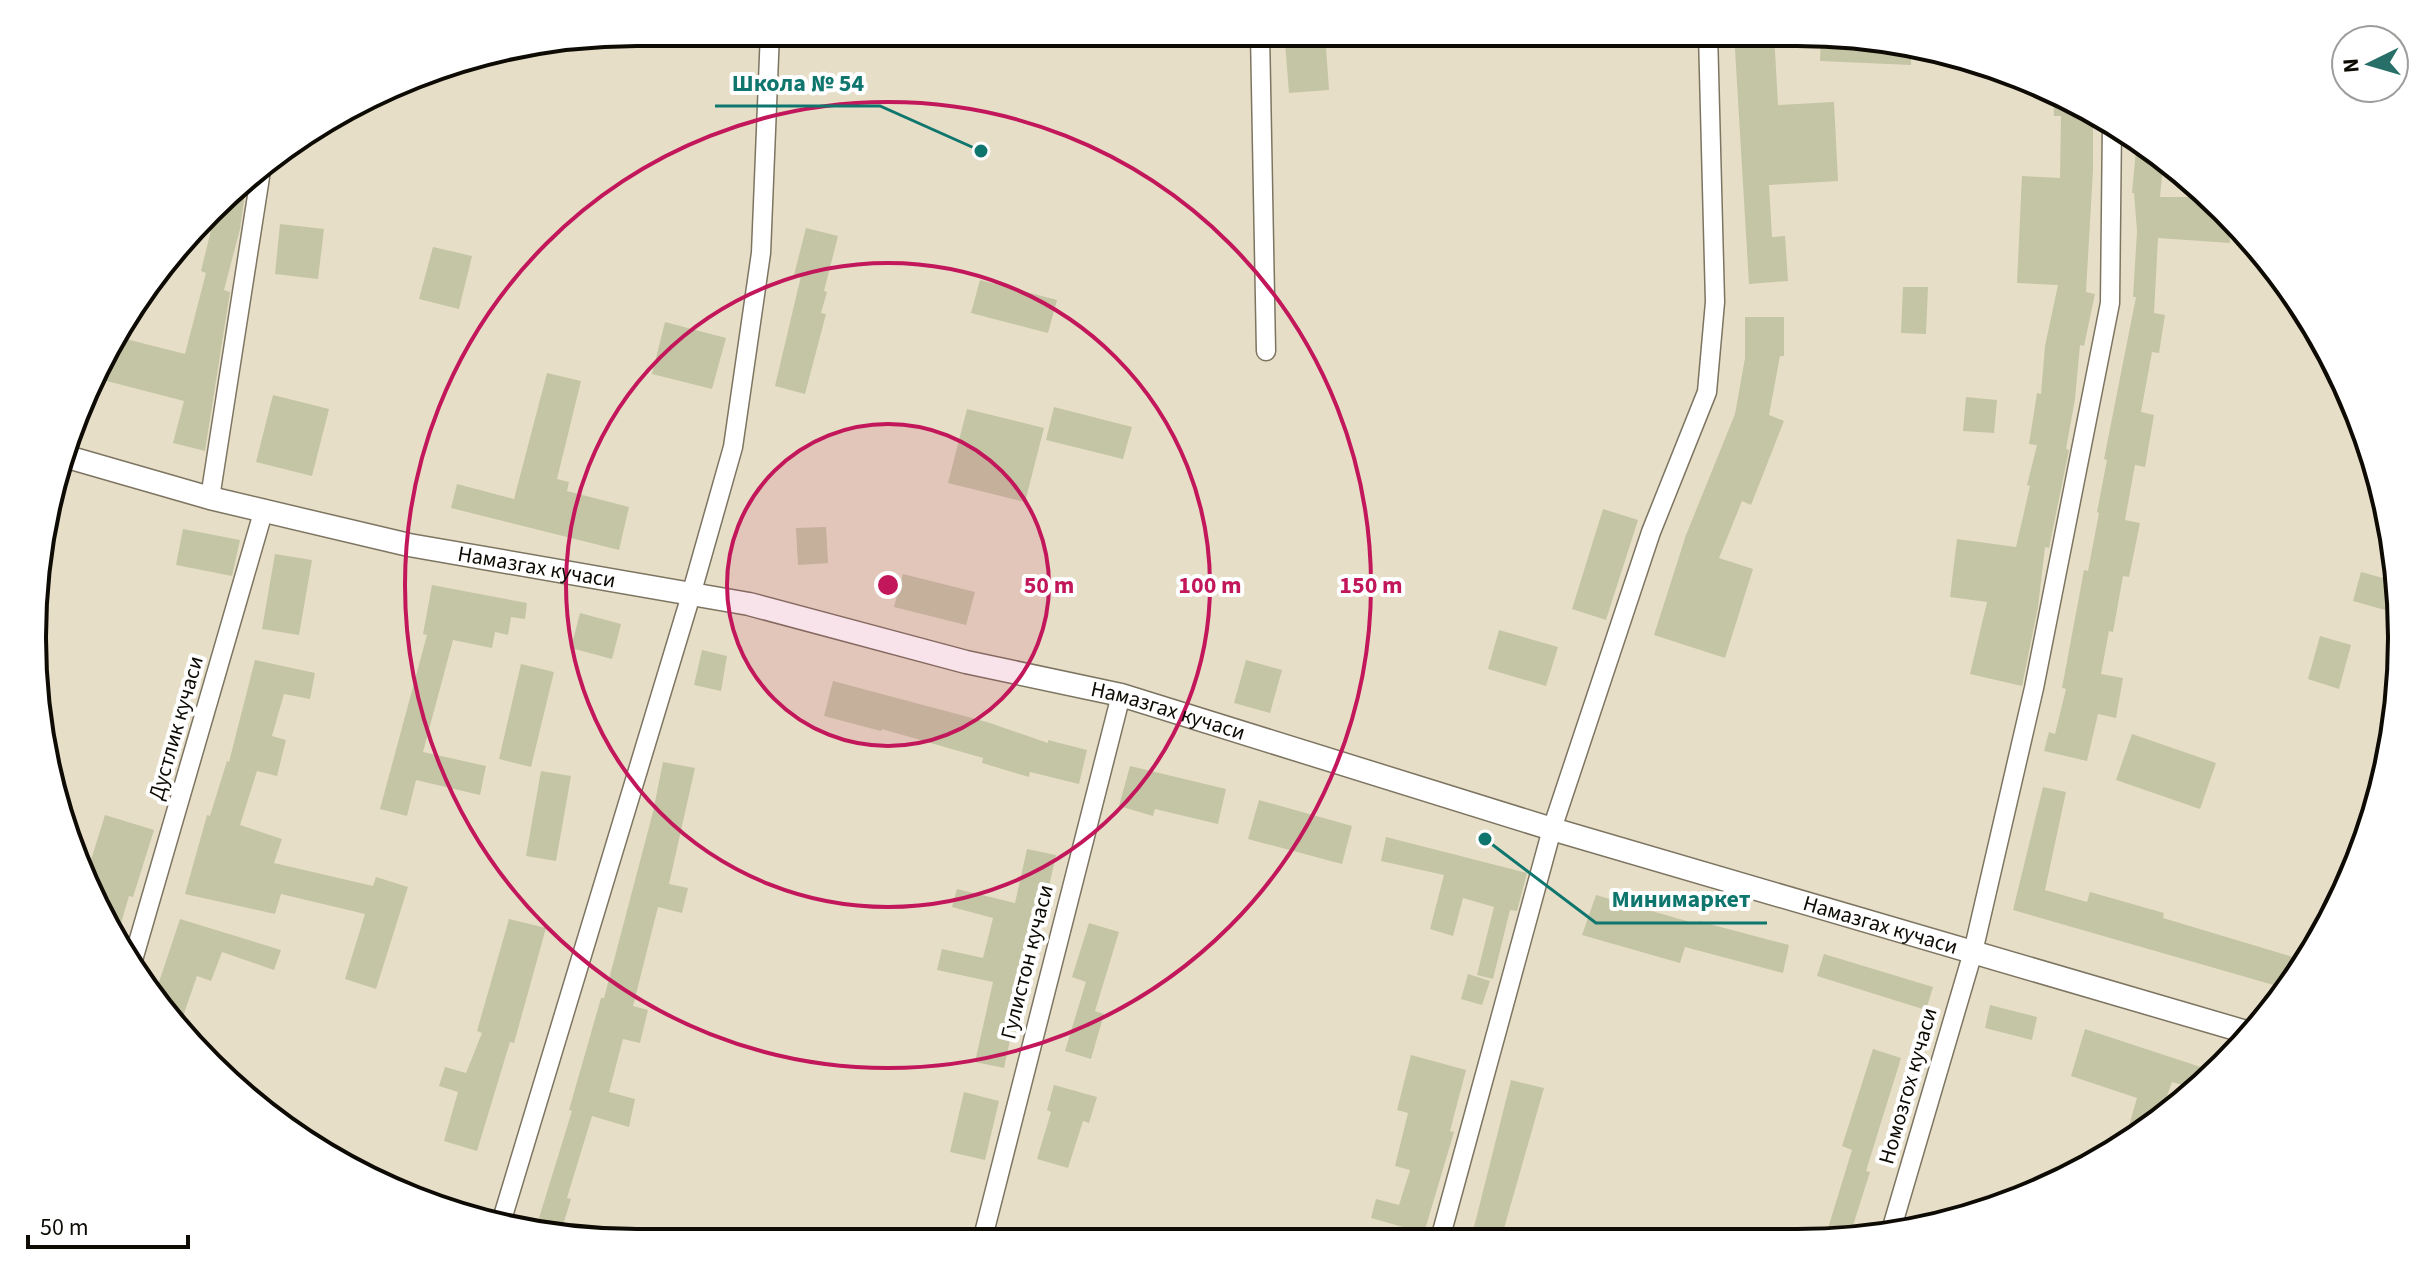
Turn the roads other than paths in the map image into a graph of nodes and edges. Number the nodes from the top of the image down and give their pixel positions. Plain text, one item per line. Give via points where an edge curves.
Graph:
1 (769, 46) edge
2 (1260, 46) edge
3 (1708, 46) edge
4 (2112, 138) edge
5 (259, 183) edge
6 (1266, 351) dead end
7 (74, 459) edge
8 (210, 498) junction
9 (264, 509) junction
10 (691, 595) junction
11 (1121, 695) junction
12 (1552, 829) junction
13 (136, 950) edge
14 (1973, 952) junction
15 (2239, 1030) edge
16 (504, 1214) edge
17 (1894, 1221) edge
18 (985, 1229) edge
19 (1443, 1229) edge

1 - 10 street via 761,253 733,447
2 - 6 street
3 - 12 street via 1715,302 1707,392 1651,532
4 - 14 street, Номозгох кучаси via 2110,303 2034,688
5 - 8 street
7 - 8 street, Намазгах кучаси
8 - 9 street, Намазгах кучаси
9 - 10 street, Намазгах кучаси via 409,545
9 - 13 street, Дустлик кучаси
10 - 11 street, Намазгах кучаси via 749,604 966,662
10 - 16 street
11 - 12 street, Намазгах кучаси
11 - 18 street, Гулистон кучаси
12 - 14 street, Намазгах кучаси
12 - 19 street
14 - 15 street, Намазгах кучаси
14 - 17 street, Номозгох кучаси

